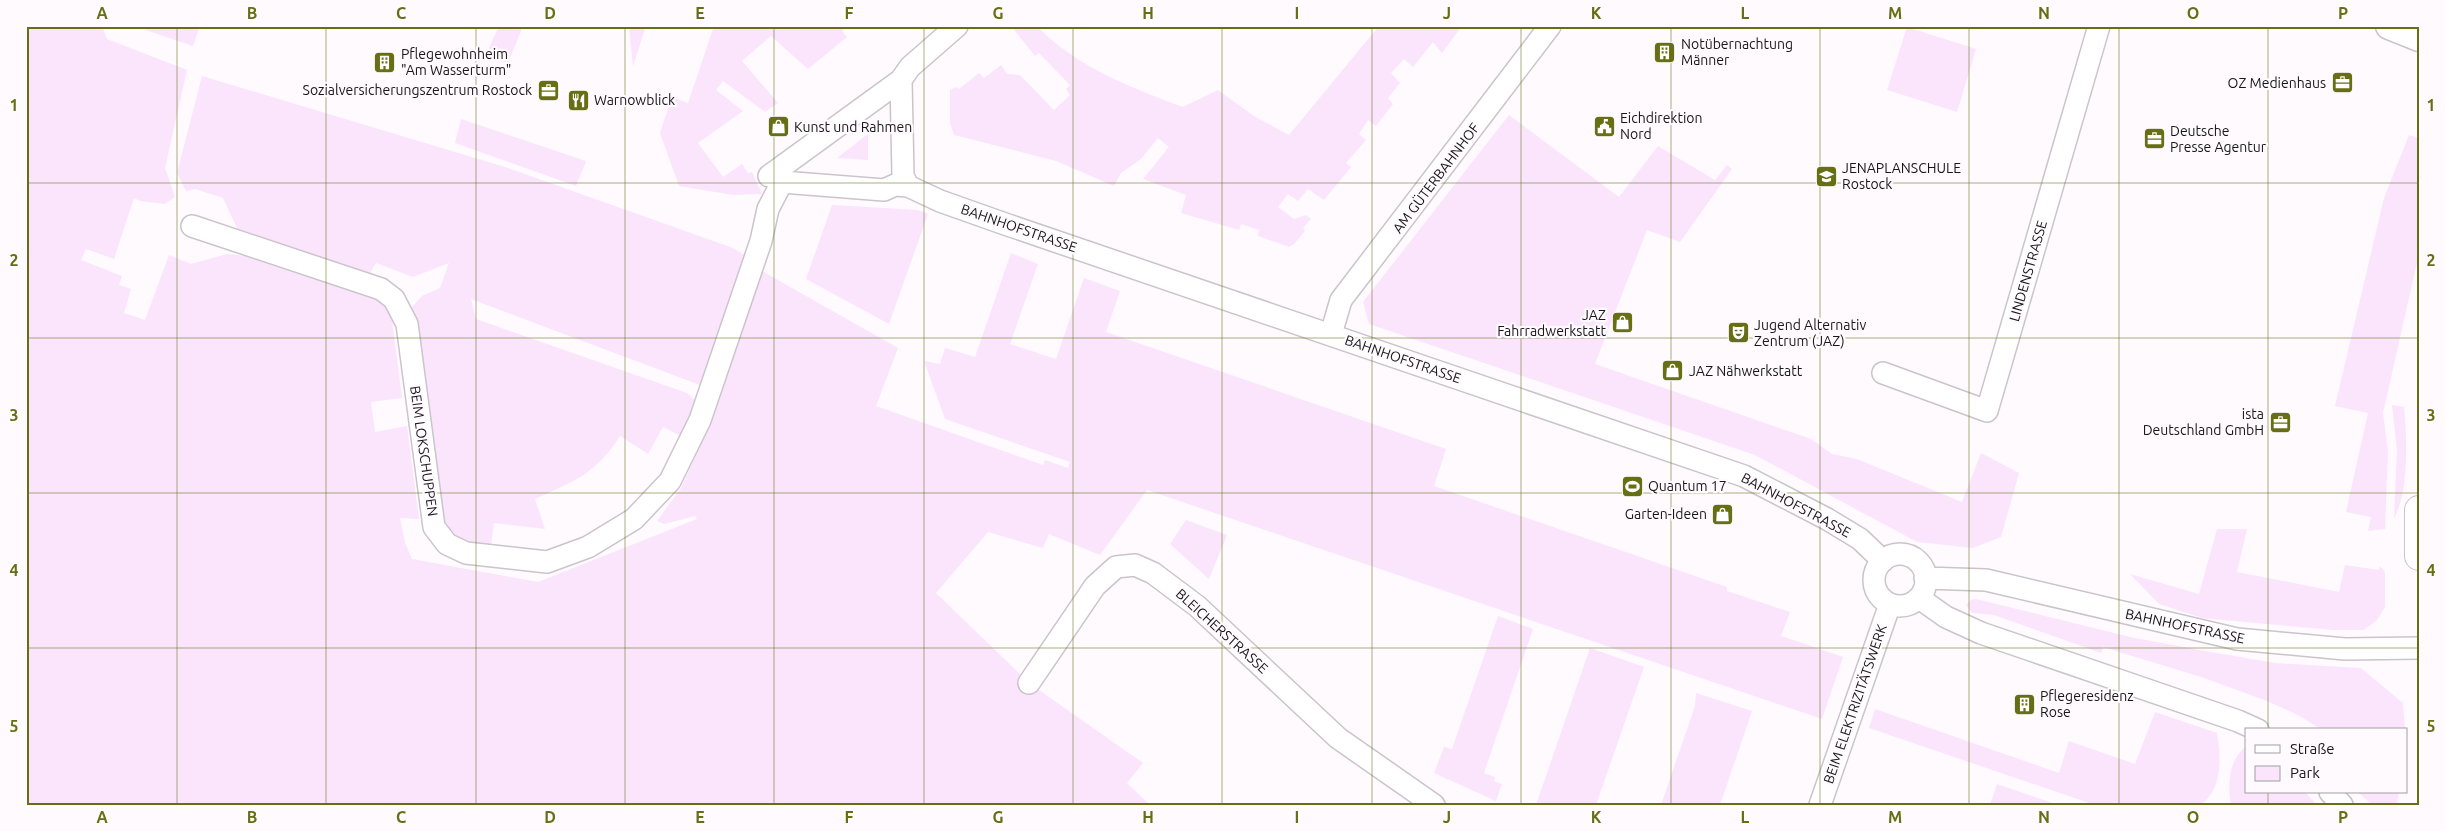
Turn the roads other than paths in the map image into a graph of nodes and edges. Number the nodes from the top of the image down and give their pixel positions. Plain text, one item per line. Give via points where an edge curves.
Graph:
1 (957, 26) edge
2 (1550, 26) edge
3 (2099, 26) edge
4 (2389, 26) edge
5 (2419, 38) edge
6 (901, 80) junction
7 (812, 145) junction
8 (769, 176) dead end
9 (798, 183) junction
10 (908, 186) junction
11 (192, 226) dead end
12 (1331, 334) junction
13 (1884, 373) dead end
14 (2419, 510) edge
15 (2419, 556) edge
16 (1883, 561) junction
17 (1922, 588) junction
18 (1890, 604) junction
19 (2419, 648) edge
20 (1029, 682) dead end
21 (2254, 728) edge
22 (2332, 794) edge
23 (1434, 805) edge
24 (1820, 805) edge
25 (2342, 805) edge

1 - 6 street via 910,67
2 - 12 street, AM GÜTERBAHNHOF via 1342,300
3 - 13 street, LINDENSTRASSE via 1987,410
4 - 5 street
6 - 7 street
6 - 10 street via 903,176
7 - 8 street
7 - 9 street via 799,161
9 - 10 street via 884,190 895,185
9 - 11 street, BEIM LOKSCHUPPEN via 782,182 768,209 761,241 706,402 670,481 634,519 588,548 547,562 466,553 447,544 439,536 434,527 407,324 394,299 381,289
10 - 12 street, BAHNHOFSTRASSE via 1004,224
12 - 16 street, BAHNHOFSTRASSE via 1744,476 1852,534
14 - 15 main road
16 - 17 street via 1906,555 1921,565
16 - 18 street via 1876,570 1875,588 1879,596
17 - 18 street via 1912,604
17 - 19 street, BAHNHOFSTRASSE via 1986,580 2237,639 2345,649
17 - 21 street via 1946,617 1982,633
18 - 24 street, BEIM ELEKTRIZITÄTSWERK
20 - 23 street, BLEICHERSTRASSE via 1096,586 1116,567 1135,565 1153,573 1197,606 1338,738
22 - 25 street

